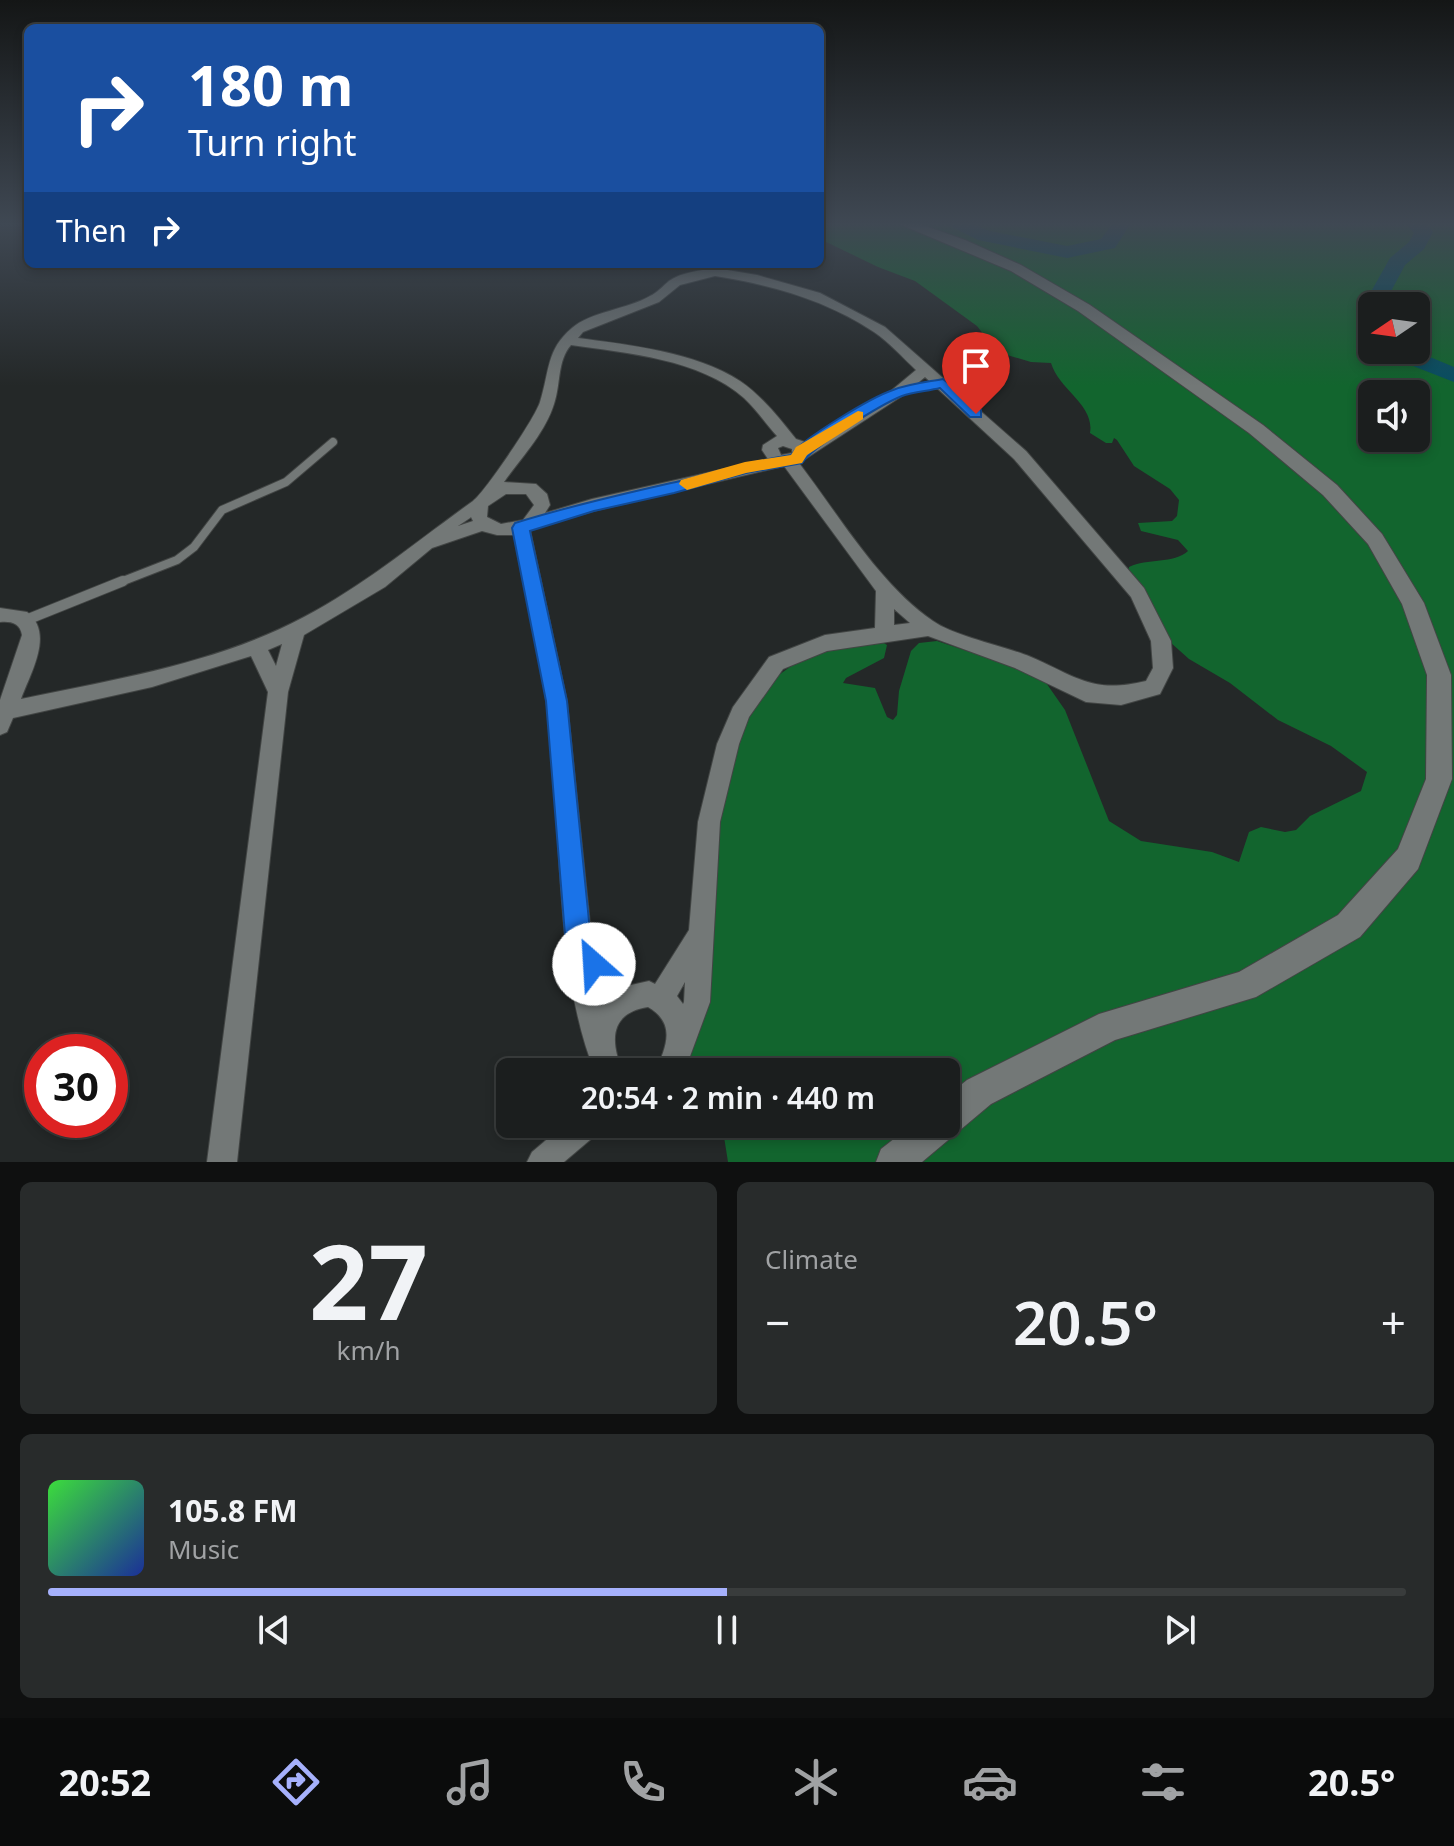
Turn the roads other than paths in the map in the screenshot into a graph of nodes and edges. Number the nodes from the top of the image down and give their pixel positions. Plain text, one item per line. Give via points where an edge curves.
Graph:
1 (689, 277) edge
2 (746, 277) edge
3 (1032, 277) edge
4 (596, 321) junction
5 (566, 340) junction
6 (615, 347) junction
7 (926, 369) junction
8 (943, 383) junction
9 (897, 393) junction
10 (333, 442) dead end
11 (522, 447) junction
12 (788, 450) junction
13 (522, 486) junction
14 (541, 498) junction
15 (482, 500) junction
16 (592, 505) junction
17 (483, 524) junction
18 (525, 525) junction
19 (427, 545) junction
20 (885, 590) junction
21 (0, 615) edge
22 (26, 620) junction
23 (928, 628) junction
24 (296, 630) junction
25 (884, 634) junction
26 (256, 646) junction
27 (278, 692) junction
28 (3, 718) edge
29 (701, 934) junction
30 (579, 947) junction
31 (625, 998) junction
32 (661, 998) junction
33 (681, 1048) junction
34 (601, 1058) edge
35 (602, 1058) edge
36 (676, 1058) edge
37 (960, 1108) edge
38 (558, 1138) edge
39 (570, 1138) edge
40 (923, 1138) edge
41 (546, 1158) edge
42 (222, 1162) edge
43 (894, 1162) edge

1 - 4 street via 655,299
2 - 7 street via 816,296 880,330
3 - 37 street via 1256,429 1319,481 1375,539 1413,603 1439,675 1439,779 1408,859 1349,926 1245,986 1110,1025 979,1092
4 - 5 street
4 - 6 street via 600,335
5 - 6 street
5 - 11 street via 557,353 547,403
6 - 12 street via 721,377 747,393
7 - 8 street
7 - 9 street
8 - 9 street
8 - 23 street via 1020,455 1138,593 1161,641 1163,668 1153,688 1121,696 1086,693 1022,662
9 - 12 street
10 - 22 lane via 286,482 222,510 177,560
11 - 13 street
11 - 15 street
12 - 16 street via 674,488
12 - 20 street
13 - 14 street
13 - 15 street via 502,488
14 - 16 street
14 - 18 street via 540,511
15 - 17 street via 478,511
15 - 19 street
16 - 18 street
17 - 18 street via 500,530
17 - 19 street
18 - 30 street via 557,701
19 - 24 street via 367,590
20 - 23 street
20 - 25 street
21 - 22 street via 14,613
22 - 28 street via 32,635
23 - 25 street
24 - 26 street
24 - 27 street
25 - 29 street via 825,643 776,663 740,713 709,822
26 - 27 street
26 - 28 street via 205,665
27 - 42 street
29 - 32 street
29 - 33 street via 697,1002
30 - 31 street
30 - 34 street
31 - 32 street
31 - 35 street via 606,1018
32 - 33 street via 678,1018
33 - 36 street
38 - 41 street
39 - 41 street
40 - 43 street

